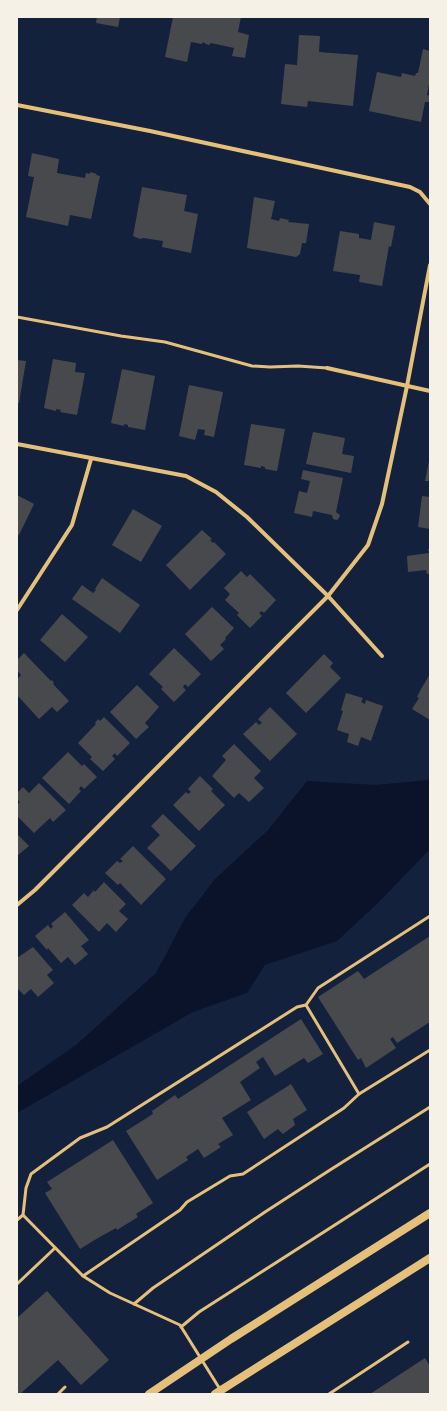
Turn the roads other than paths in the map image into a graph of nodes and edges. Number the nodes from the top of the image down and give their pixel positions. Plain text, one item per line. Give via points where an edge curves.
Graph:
1 (17, 105) edge
2 (430, 204) edge
3 (430, 265) edge
4 (17, 317) edge
5 (328, 368) joint
6 (407, 386) junction
7 (430, 391) edge
8 (17, 444) edge
9 (91, 459) junction
10 (328, 596) junction
11 (17, 610) edge
12 (382, 656) dead end
13 (17, 906) edge
14 (430, 916) edge
15 (306, 1005) junction
16 (430, 1050) edge
17 (359, 1094) junction
18 (430, 1107) edge
19 (430, 1164) edge
20 (430, 1213) edge
21 (23, 1215) junction
22 (17, 1220) edge
23 (55, 1248) junction
24 (430, 1258) edge
25 (83, 1276) junction
26 (17, 1284) edge
27 (134, 1304) junction
28 (181, 1327) junction
29 (408, 1342) dead end
30 (201, 1359) junction
31 (65, 1387) dead end
32 (220, 1393) edge
33 (58, 1394) edge
34 (149, 1394) edge
35 (329, 1394) edge

1 - 2 street via 410,187 420,192
3 - 6 street
4 - 5 lane via 165,342 252,366
5 - 6 street
6 - 7 street
6 - 10 street via 382,504 368,545
8 - 9 street
9 - 10 street via 186,476 216,492 247,517
9 - 11 street via 72,525
10 - 12 street
10 - 13 street
14 - 15 lane via 318,988
15 - 17 lane
15 - 21 lane via 297,1007 107,1127 80,1138 31,1174 26,1188
16 - 17 lane
17 - 25 lane via 344,1108 243,1174 230,1176 187,1202 180,1210
18 - 27 lane via 265,1212 153,1288
19 - 28 lane via 199,1312
20 - 30 main road
21 - 22 lane
21 - 23 lane
23 - 25 lane
23 - 26 lane
24 - 32 main road
25 - 27 lane
27 - 28 lane
28 - 30 lane
29 - 35 lane
30 - 32 lane
30 - 34 main road
31 - 33 lane

